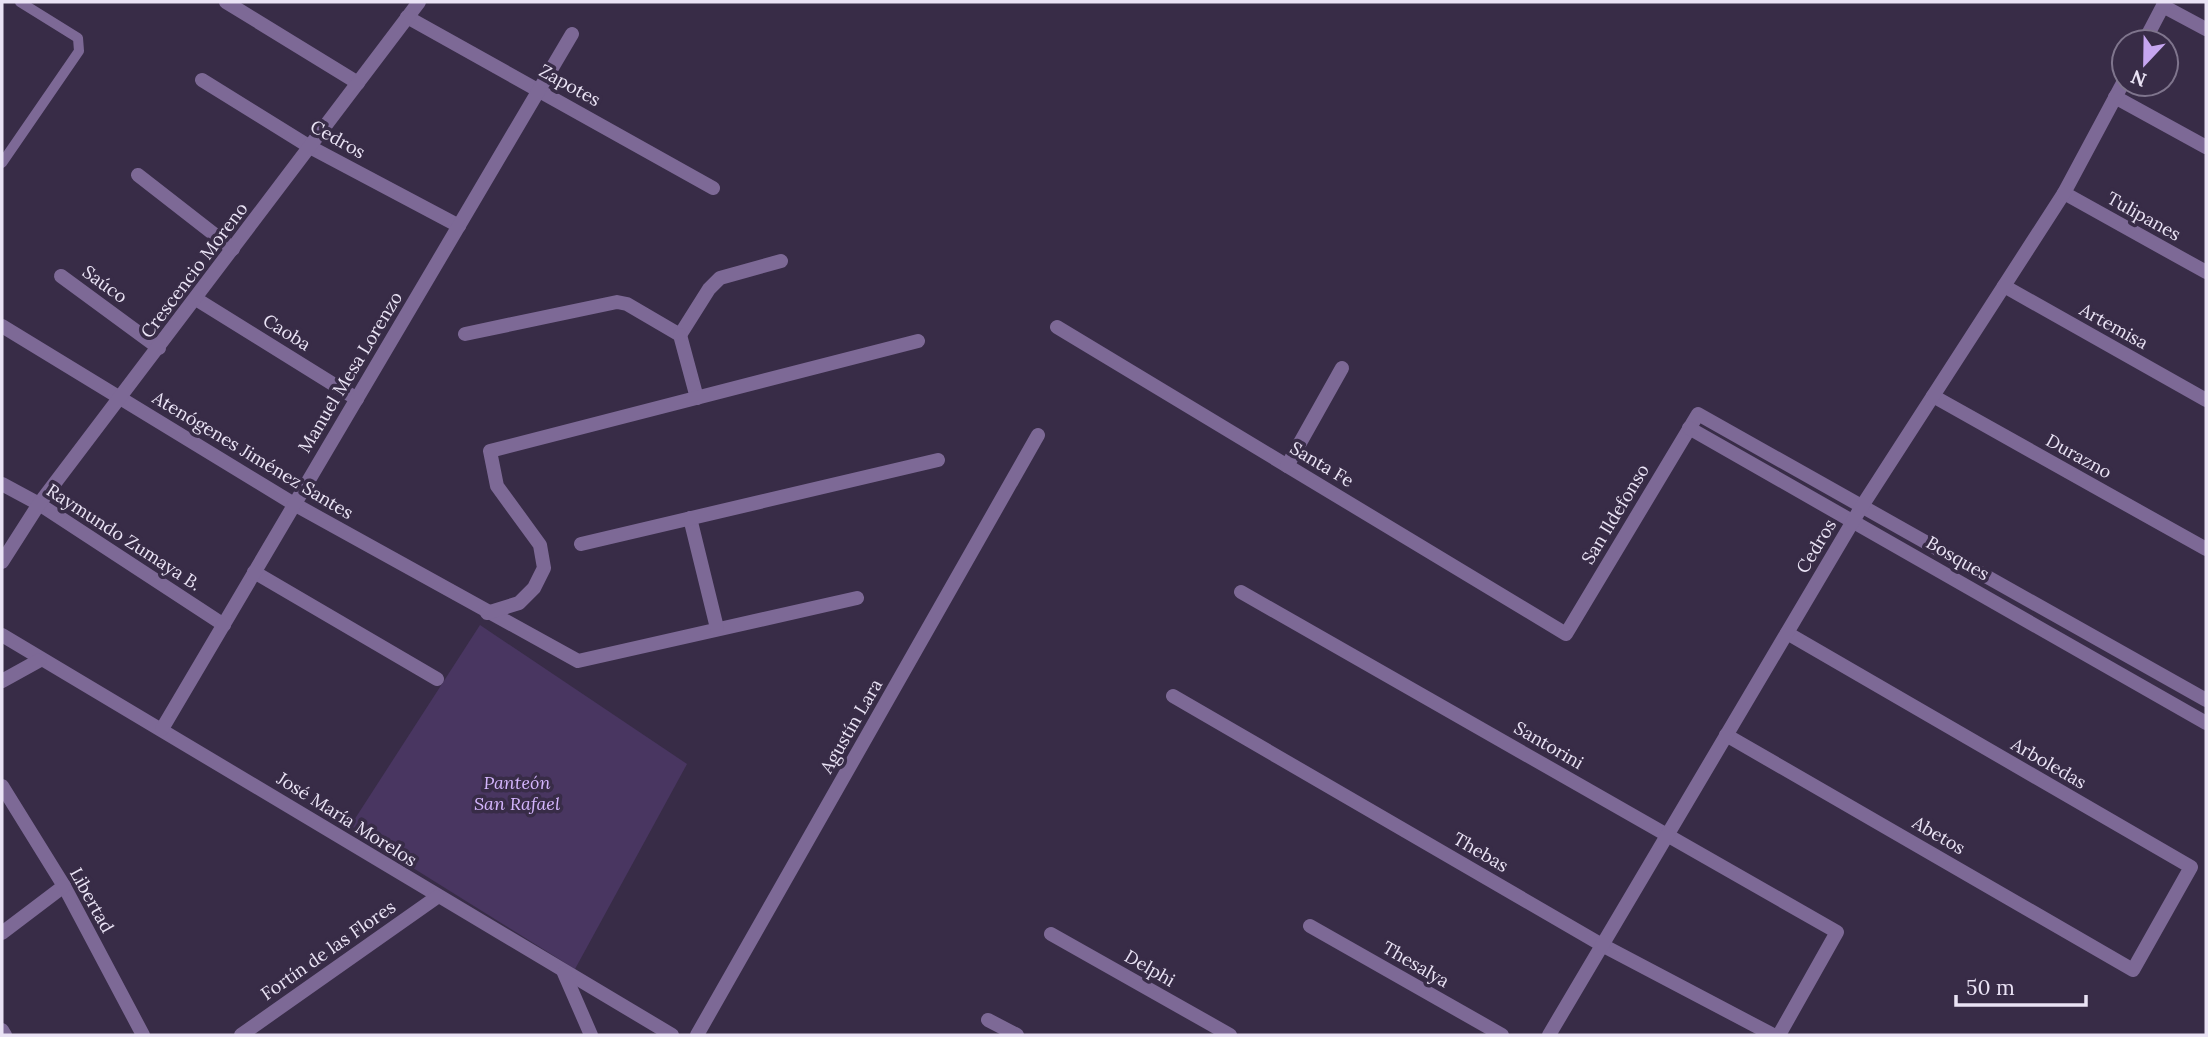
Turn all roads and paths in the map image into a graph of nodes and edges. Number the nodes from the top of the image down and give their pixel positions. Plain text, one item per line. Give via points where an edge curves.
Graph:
1 (20, 2) edge
2 (226, 2) edge
3 (419, 2) edge
4 (2164, 4) edge
5 (407, 17) junction
6 (2151, 28) edge
7 (2206, 29) edge
8 (572, 34) dead end
9 (202, 80) dead end
10 (358, 83) junction
11 (539, 90) junction
12 (2114, 98) edge
13 (2117, 98) edge
14 (310, 147) junction
15 (2206, 147) edge
16 (2, 163) edge
17 (138, 175) dead end
18 (713, 188) dead end
19 (2064, 193) junction
20 (459, 226) junction
21 (233, 249) junction
22 (781, 261) dead end
23 (2206, 272) edge
24 (61, 276) dead end
25 (2004, 286) junction
26 (196, 299) junction
27 (2, 326) edge
28 (1057, 327) dead end
29 (465, 334) dead end
30 (680, 335) junction
31 (918, 341) dead end
32 (159, 348) junction
33 (1342, 368) dead end
34 (1933, 396) junction
35 (120, 398) junction
36 (697, 398) junction
37 (357, 399) junction
38 (2206, 400) edge
39 (1698, 414) joint
40 (1689, 428) junction
41 (1038, 435) dead end
42 (938, 460) dead end
43 (1287, 466) junction
44 (2, 484) edge
45 (38, 504) junction
46 (294, 504) junction
47 (1862, 506) junction
48 (690, 519) junction
49 (1854, 520) junction
50 (581, 544) dead end
51 (2206, 549) edge
52 (2, 562) edge
53 (254, 572) junction
54 (1241, 592) dead end
55 (857, 598) dead end
56 (487, 613) junction
57 (224, 625) junction
58 (717, 628) junction
59 (1787, 633) junction
60 (1566, 634) joint
61 (2, 635) edge
62 (40, 660) junction
63 (437, 679) dead end
64 (2, 681) edge
65 (1173, 696) dead end
66 (2206, 700) edge
67 (2206, 723) edge
68 (162, 729) junction
69 (1726, 734) junction
70 (2, 786) edge
71 (1667, 835) junction
72 (64, 886) junction
73 (437, 897) junction
74 (1310, 926) dead end
75 (2, 933) edge
76 (1051, 934) dead end
77 (1602, 945) junction
78 (2133, 970) joint
79 (564, 973) junction
80 (988, 1020) dead end
81 (2, 1030) edge
82 (1554, 1033) edge
83 (5, 1035) edge
84 (143, 1035) edge
85 (241, 1035) edge
86 (591, 1035) edge
87 (672, 1035) edge
88 (697, 1035) edge
89 (1017, 1035) edge
90 (1230, 1035) edge
91 (1502, 1035) edge
92 (1773, 1035) edge
93 (1779, 1035) edge

1 - 16 lane via 78,38 79,51
2 - 10 street
3 - 5 street, Crescencio Moreno
4 - 6 street
4 - 7 street
5 - 10 street, Crescencio Moreno
5 - 11 street, Zapotes
8 - 11 street, Manuel Mesa Lorenzo
9 - 14 street, Cedros
10 - 14 street, Crescencio Moreno
11 - 18 street, Zapotes
11 - 20 street, Manuel Mesa Lorenzo
12 - 19 street, Cedros
13 - 15 street
14 - 20 street, Cedros
14 - 21 street, Crescencio Moreno
17 - 21 street
19 - 23 street, Tulipanes
19 - 25 street, Cedros
20 - 37 street, Manuel Mesa Lorenzo
21 - 26 street, Crescencio Moreno
22 - 30 street via 720,278
24 - 32 street, Saúco
25 - 34 street, Cedros
25 - 38 street, Artemisa
26 - 32 street, Crescencio Moreno
26 - 37 street, Caoba
27 - 35 street, Atenógenes Jiménez Santes
28 - 43 street, Santa Fe
29 - 30 street via 617,302
30 - 36 street
31 - 36 street
32 - 35 street, Crescencio Moreno
33 - 43 street
34 - 47 street, Cedros
34 - 51 street, Durazno
35 - 45 street, Crescencio Moreno
35 - 46 street, Atenógenes Jiménez Santes
36 - 56 street via 490,451 497,486 540,545 544,568 519,603
37 - 46 street, Manuel Mesa Lorenzo
39 - 40 street, San Ildefonso
39 - 47 street, Bosques
40 - 49 street, Bosques
40 - 60 street, San Ildefonso
41 - 88 street, Agustín Lara
42 - 48 street
43 - 60 street, Santa Fe
44 - 45 street, Raymundo Zumaya B.
45 - 52 street, Crescencio Moreno
45 - 57 street, Raymundo Zumaya B.
46 - 53 street, Manuel Mesa Lorenzo
46 - 56 street, Atenógenes Jiménez Santes
47 - 49 street, Cedros
47 - 66 street, Bosques
48 - 50 street
48 - 58 street
49 - 59 street, Cedros
49 - 67 street, Bosques
53 - 57 street, Manuel Mesa Lorenzo
53 - 63 street
54 - 71 street, Santorini
55 - 58 street, Atenógenes Jiménez Santes
56 - 58 street, Atenógenes Jiménez Santes via 578,661
57 - 68 street, Manuel Mesa Lorenzo
59 - 69 street, Cedros
59 - 78 street, Arboledas via 2191,867
61 - 62 street, José María Morelos
62 - 64 street
62 - 68 street, José María Morelos
65 - 77 street, Thebas
68 - 73 street, José María Morelos
69 - 71 street, Cedros
69 - 78 street, Abetos
70 - 72 street, Libertad
71 - 77 street, Cedros
71 - 93 street, Santorini via 1837,932
72 - 75 street
72 - 84 street, Libertad
73 - 79 street, José María Morelos
73 - 85 street, Fortín de las Flores
74 - 91 street, Thesalya
76 - 90 street, Delphi
77 - 82 street, Cedros
77 - 92 street, Thebas
79 - 86 street
79 - 87 street, José María Morelos
80 - 89 street
81 - 83 street

